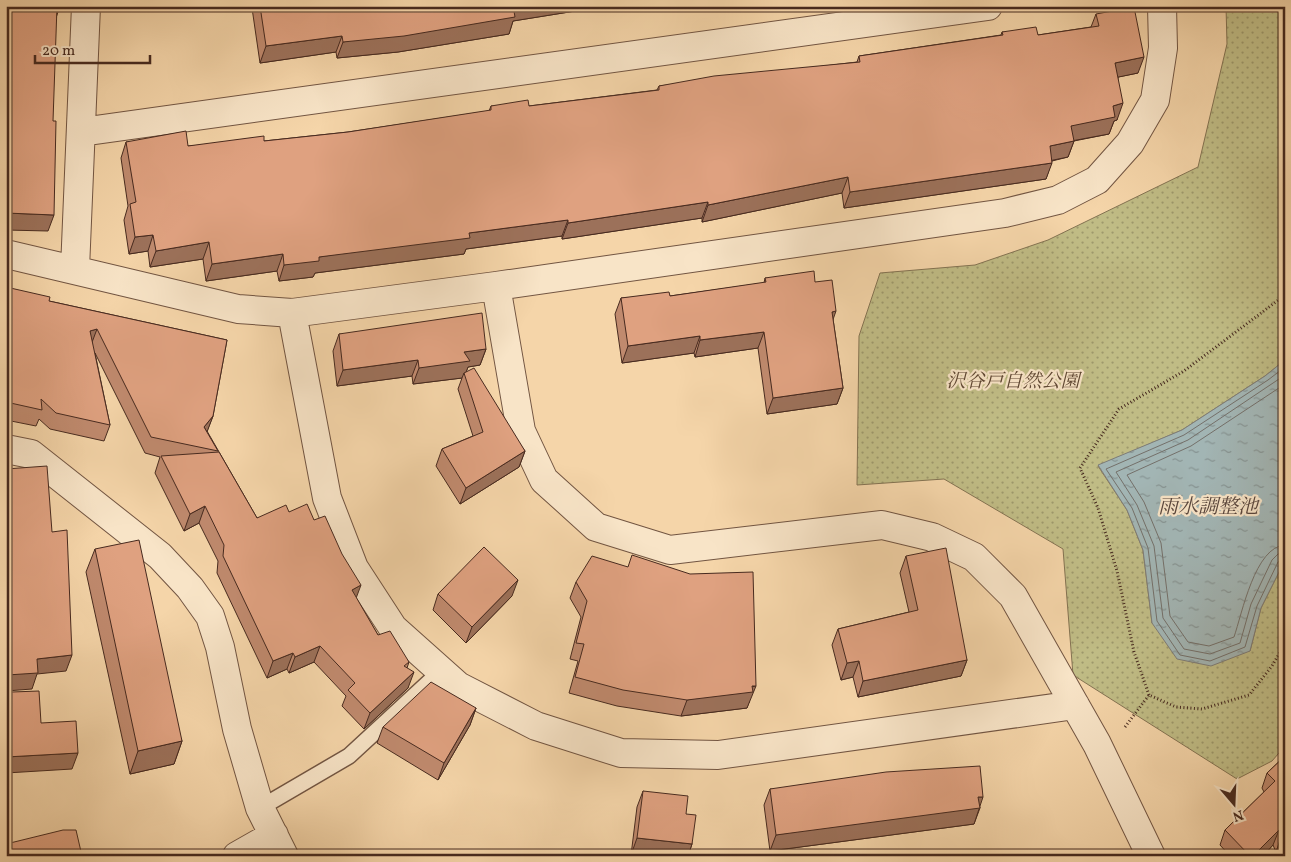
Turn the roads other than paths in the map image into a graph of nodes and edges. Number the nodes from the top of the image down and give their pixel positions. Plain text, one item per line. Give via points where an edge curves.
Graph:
1 (86, 6) edge
2 (988, 6) edge
3 (1162, 6) edge
4 (81, 132) junction
5 (6, 254) edge
6 (75, 269) junction
7 (496, 286) junction
8 (292, 313) junction
9 (6, 449) edge
10 (441, 671) junction
11 (1075, 705) junction
12 (260, 808) junction
13 (278, 845) edge
14 (237, 856) edge
15 (1151, 856) edge

1 - 4 street
2 - 4 street
3 - 7 street via 1163,48 1155,100 1130,143 1097,180 1058,200 1005,213
4 - 6 street
5 - 6 street
6 - 8 street via 238,309
7 - 8 street
7 - 11 street via 521,431 544,480 596,527 670,550 882,525 932,537 974,557 1013,596
8 - 10 street via 327,498 354,568 394,628
9 - 12 street via 31,454 160,556 190,588 210,616
10 - 11 street via 458,686 536,726 621,753 718,754
10 - 12 lane via 350,756
11 - 15 street
12 - 13 street
13 - 14 street

